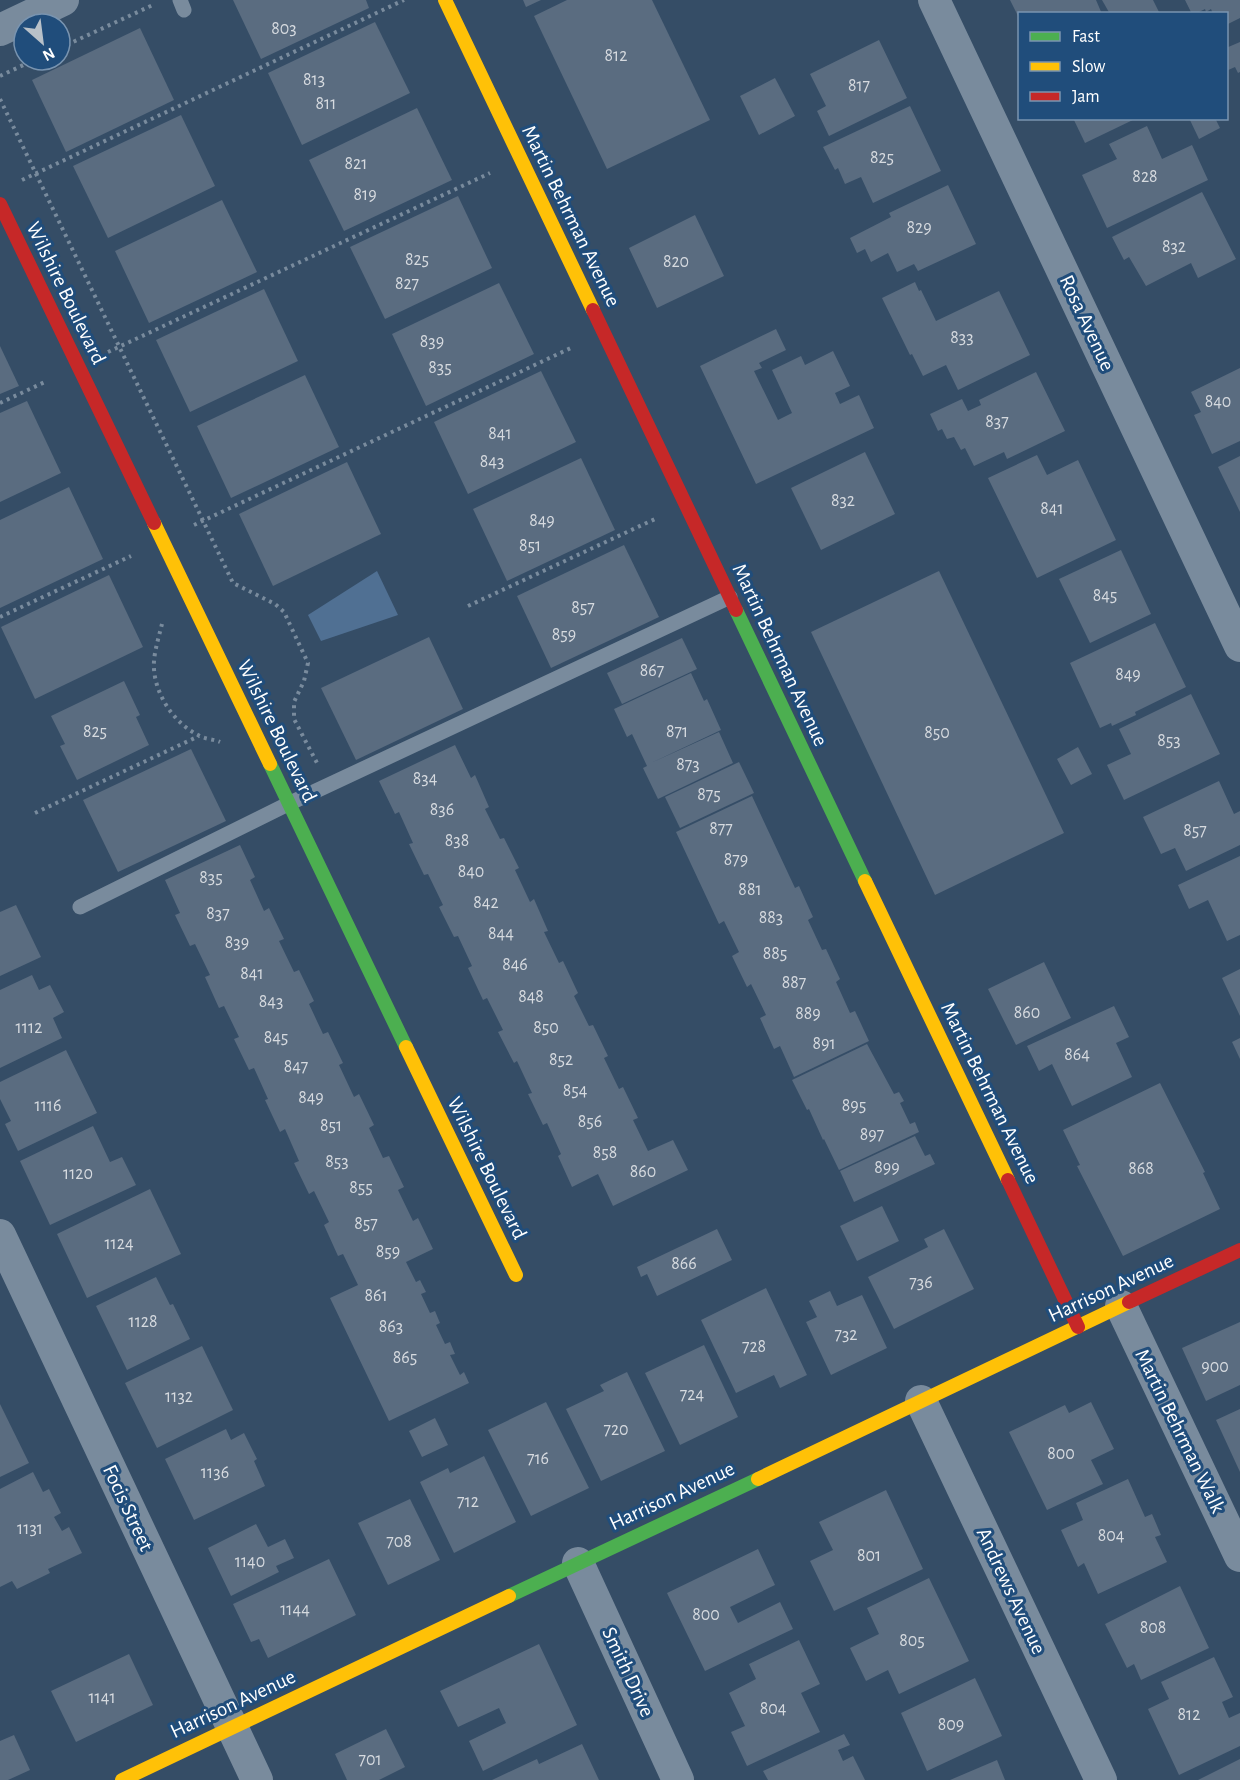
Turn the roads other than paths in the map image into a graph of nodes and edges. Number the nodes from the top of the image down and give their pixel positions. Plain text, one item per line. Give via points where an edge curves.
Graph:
1 (63, 0) edge
2 (445, 0) edge
3 (934, 0) edge
4 (0, 30) edge
5 (0, 204) edge
6 (730, 597) junction
7 (1240, 646) edge
8 (288, 804) junction
9 (80, 907) dead end
10 (0, 1235) edge
11 (1240, 1250) edge
12 (516, 1275) dead end
13 (1121, 1306) junction
14 (1078, 1327) junction
15 (921, 1401) junction
16 (1240, 1557) edge
17 (578, 1563) junction
18 (232, 1728) junction
19 (122, 1780) edge
20 (257, 1780) edge
21 (678, 1780) edge
22 (1101, 1780) edge

1 - 4 street
2 - 6 street, Martin Behrman Avenue
3 - 7 street, Rosa Avenue
5 - 8 street, Wilshire Boulevard
6 - 8 lane
6 - 14 street, Martin Behrman Avenue
8 - 9 lane
8 - 12 street, Wilshire Boulevard
10 - 18 street, Focis Street
11 - 13 street, Harrison Avenue
13 - 14 street, Harrison Avenue
13 - 16 street, Martin Behrman Walk
14 - 15 street, Harrison Avenue
15 - 17 street, Harrison Avenue
15 - 22 street, Andrews Avenue
17 - 18 street, Harrison Avenue
17 - 21 street, Smith Drive
18 - 19 street, Harrison Avenue
18 - 20 street, Focis Street

